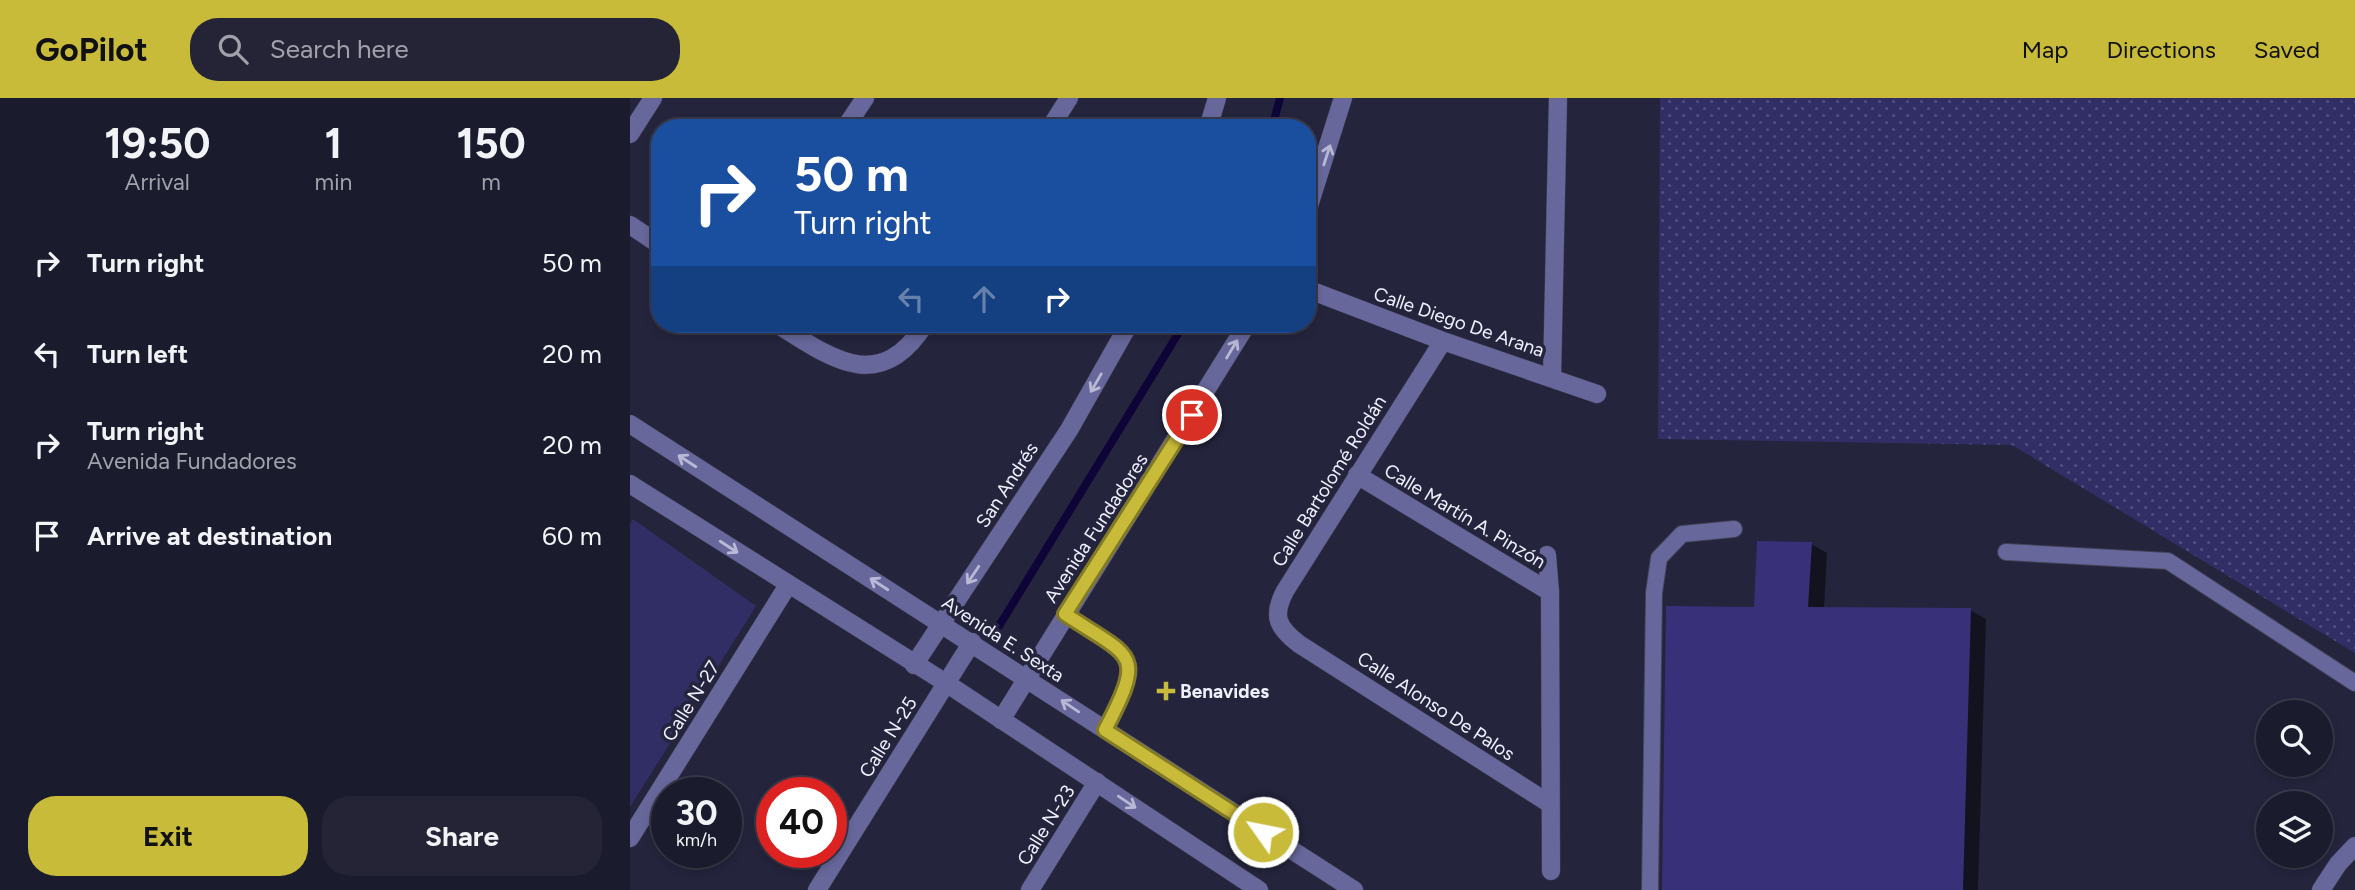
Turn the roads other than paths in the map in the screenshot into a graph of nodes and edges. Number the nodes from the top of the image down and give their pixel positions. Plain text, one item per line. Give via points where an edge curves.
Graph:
1 (653, 98) edge
2 (865, 98) edge
3 (1069, 98) edge
4 (1217, 98) edge
5 (1343, 98) edge
6 (1558, 98) edge
7 (851, 119) edge
8 (1056, 119) edge
9 (1211, 119) edge
10 (630, 134) edge
11 (1316, 184) edge
12 (630, 225) edge
13 (651, 239) edge
14 (1316, 292) edge
15 (793, 333) edge
16 (917, 333) edge
17 (1124, 333) edge
18 (1242, 333) edge
19 (1443, 341) junction
20 (1552, 377) junction
21 (1597, 394) dead end
22 (630, 424) edge
23 (1357, 475) junction
24 (631, 488) edge
25 (1734, 529) dead end
26 (2006, 552) dead end
27 (1547, 555) dead end
28 (788, 585) junction
29 (1550, 592) junction
30 (1065, 614) junction
31 (941, 624) junction
32 (972, 642) junction
33 (1299, 644) joint
34 (914, 665) junction
35 (1027, 677) junction
36 (946, 683) junction
37 (2355, 683) edge
38 (1001, 720) junction
39 (1105, 730) junction
40 (1097, 782) junction
41 (1550, 804) junction
42 (630, 838) edge
43 (2355, 846) edge
44 (1551, 871) dead end
45 (1248, 887) edge
46 (817, 890) edge
47 (1030, 890) edge
48 (1353, 890) edge
49 (1650, 890) edge
50 (2321, 890) edge

1 - 10 street
2 - 7 street
3 - 8 street
4 - 9 street
11 -> 5 street
6 - 20 street
12 - 13 street
14 - 19 street, Calle Diego De Arana
15 - 16 street via 836,359 862,366 881,365 900,353
17 -> 31 street, San Andrés via 1069,430
30 -> 18 street, Avenida Fundadores
19 - 20 street, Calle Diego De Arana
19 - 23 street, Calle Bartolomé Roldán
20 - 21 street, Calle Diego De Arana
31 -> 22 street, Avenida E. Sexta
23 - 29 street, Calle Martín A. Pinzón
23 - 33 street, Calle Bartolomé Roldán via 1277,606 1283,632
24 -> 28 street
25 - 49 lane via 1682,534 1660,558 1654,593
26 - 37 lane via 2168,561
27 - 29 street
28 - 34 street
28 - 42 street, Calle N-27
29 - 41 street
30 - 35 street, Avenida Fundadores
30 - 39 lane via 1128,659 1131,671 1125,691
31 - 32 street, Avenida E. Sexta
31 - 34 street, San Andrés
32 - 35 street, Avenida E. Sexta
32 - 36 street, Calle N-25
33 - 41 street, Calle Alonso De Palos
34 - 36 street
35 - 38 street, Avenida Fundadores
39 -> 35 street, Avenida E. Sexta
36 - 38 street
36 - 46 street, Calle N-25
38 - 40 street
39 - 48 street, Avenida E. Sexta
40 -> 45 street
40 - 47 street, Calle N-23
41 - 44 street
43 - 50 street

